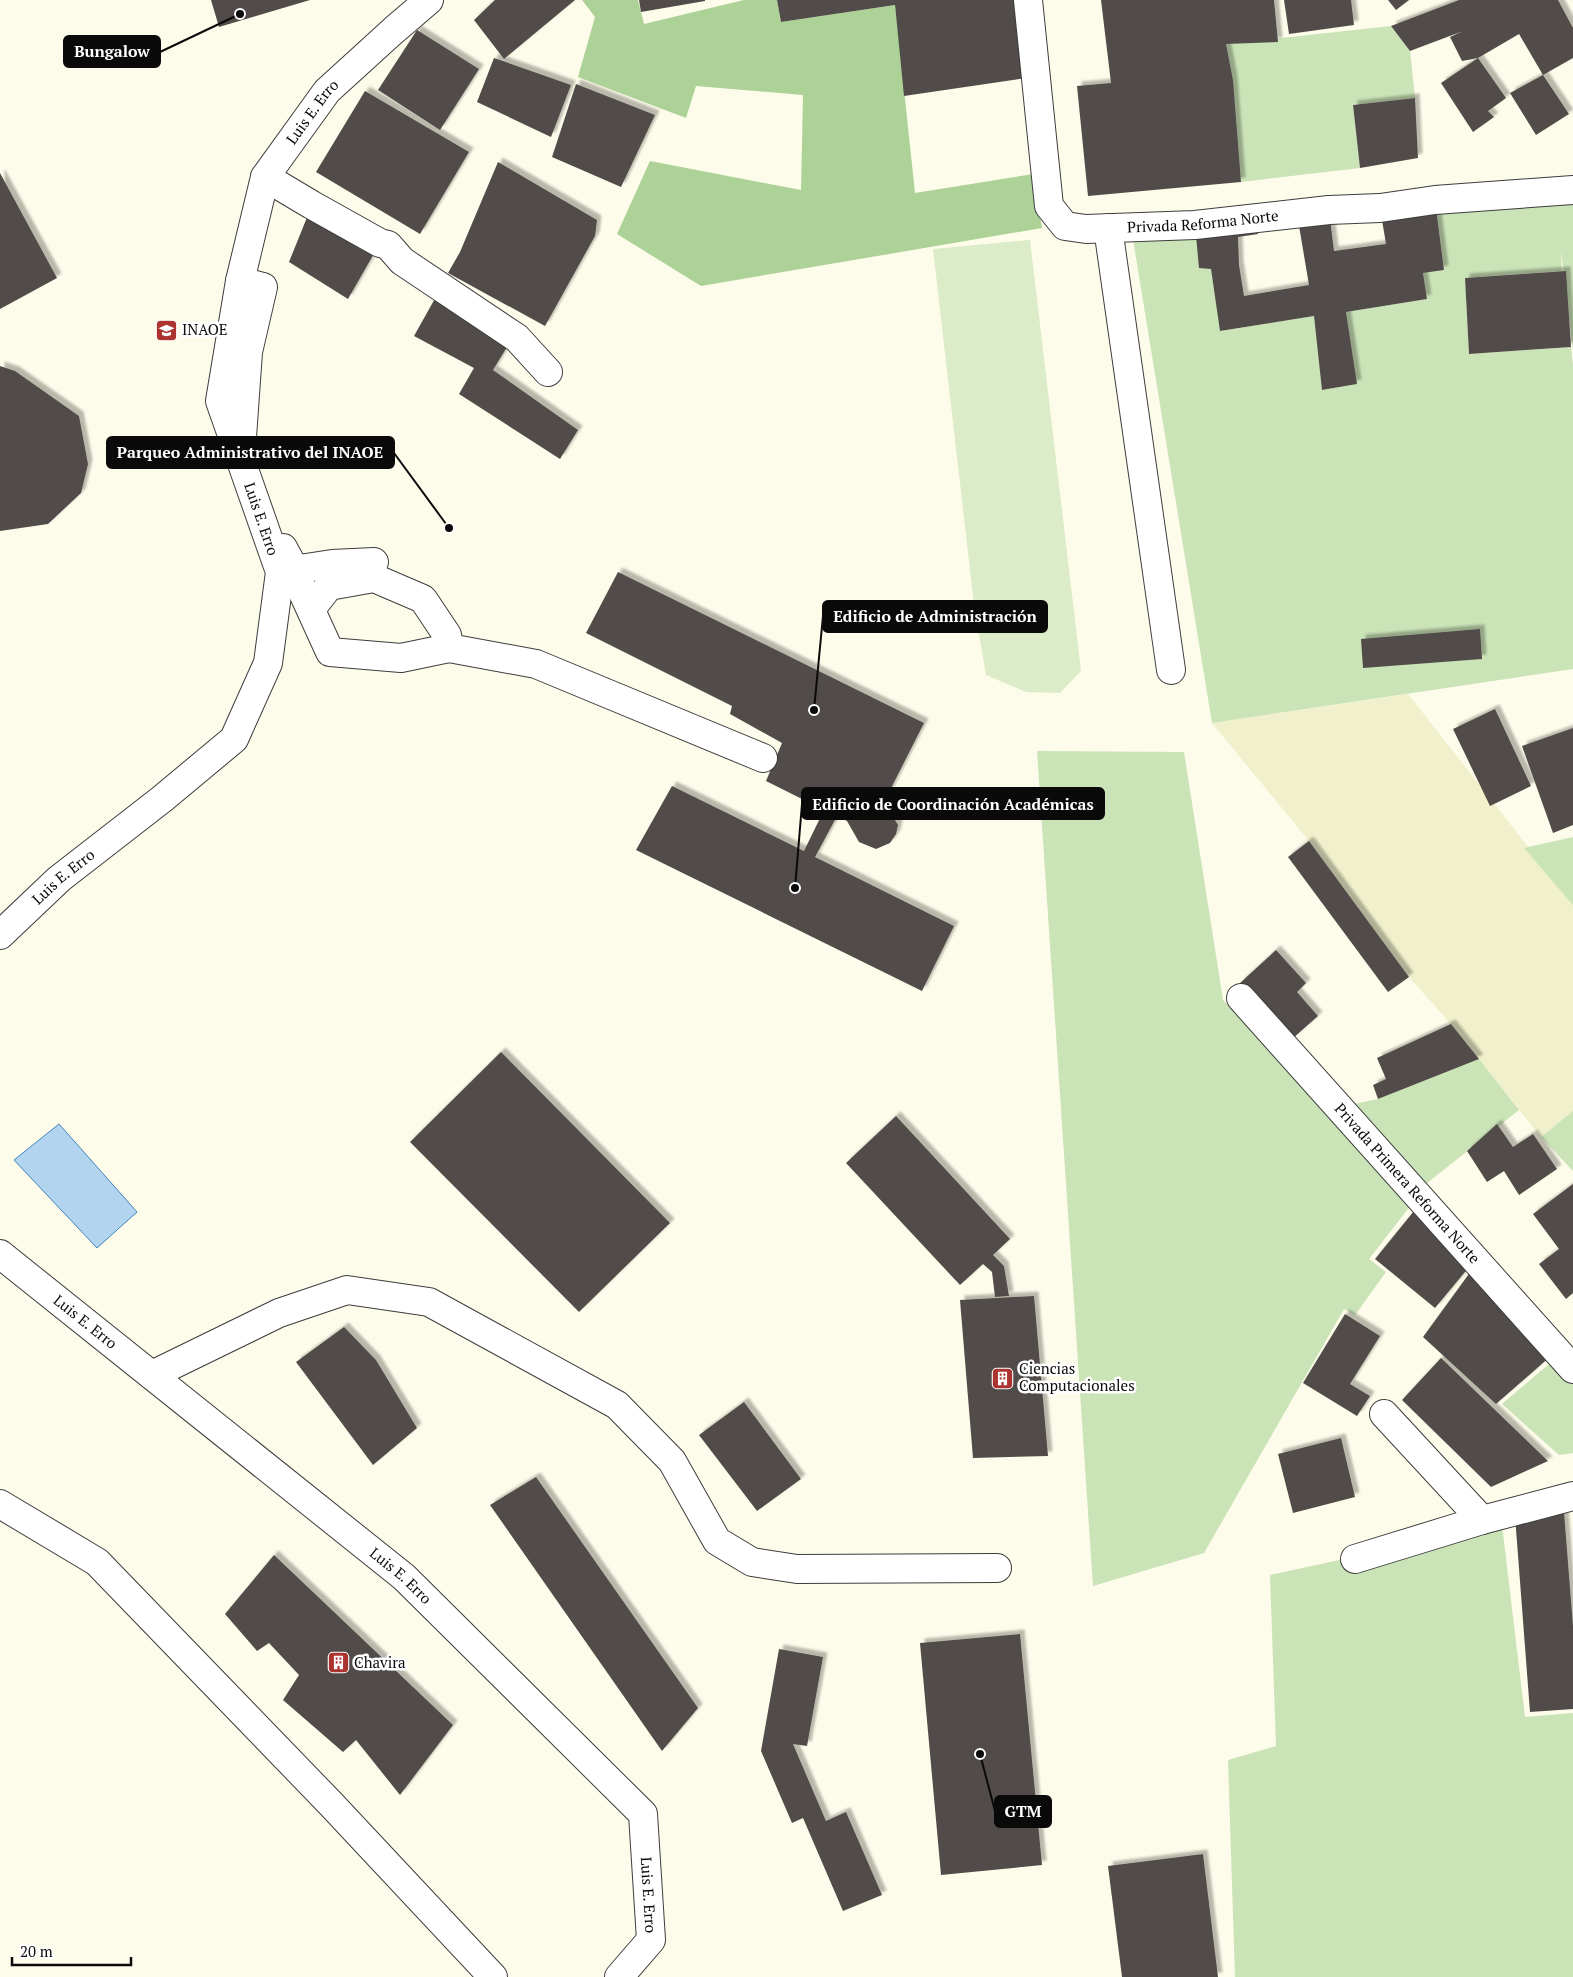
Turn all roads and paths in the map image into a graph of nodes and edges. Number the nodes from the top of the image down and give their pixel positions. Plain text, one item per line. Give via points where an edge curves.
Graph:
1 (429, 0) edge
2 (1028, 0) edge
3 (265, 177) junction
4 (1573, 190) edge
5 (1108, 228) junction
6 (548, 372) dead end
7 (374, 562) dead end
8 (288, 571) junction
9 (311, 610) junction
10 (449, 648) junction
11 (1171, 670) dead end
12 (763, 758) dead end
13 (0, 935) edge
14 (1241, 998) dead end
15 (0, 1254) edge
16 (1573, 1369) edge
17 (152, 1375) junction
18 (1384, 1414) dead end
19 (1573, 1496) edge
20 (0, 1504) edge
21 (1482, 1520) junction
22 (1355, 1559) dead end
23 (997, 1568) dead end
24 (493, 1977) edge
25 (619, 1977) edge

1 - 3 street, Luis E. Erro via 327,91
2 - 5 street, Privada Reforma Norte via 1049,206 1065,226
3 - 6 street via 388,245 402,261 517,338
3 - 8 street, Luis E. Erro via 240,281 262,287 248,352 242,437
4 - 5 street, Privada Reforma Norte via 1435,200 1195,225
5 - 11 street
7 - 8 street
8 - 9 street
8 - 13 street, Luis E. Erro via 268,663 234,739 59,879
9 - 10 street via 330,652 401,658
9 - 10 street via 329,586 374,578 422,600 447,636
10 - 12 street via 536,664
14 - 16 street, Privada Primera Reforma Norte
15 - 17 street, Luis E. Erro
17 - 23 street via 279,1313 348,1290 429,1302 617,1406 672,1461 717,1542 752,1562 797,1569
17 - 25 street, Luis E. Erro via 404,1577 643,1814 651,1940
18 - 21 street
19 - 21 street
20 - 24 street via 97,1562
21 - 22 street

